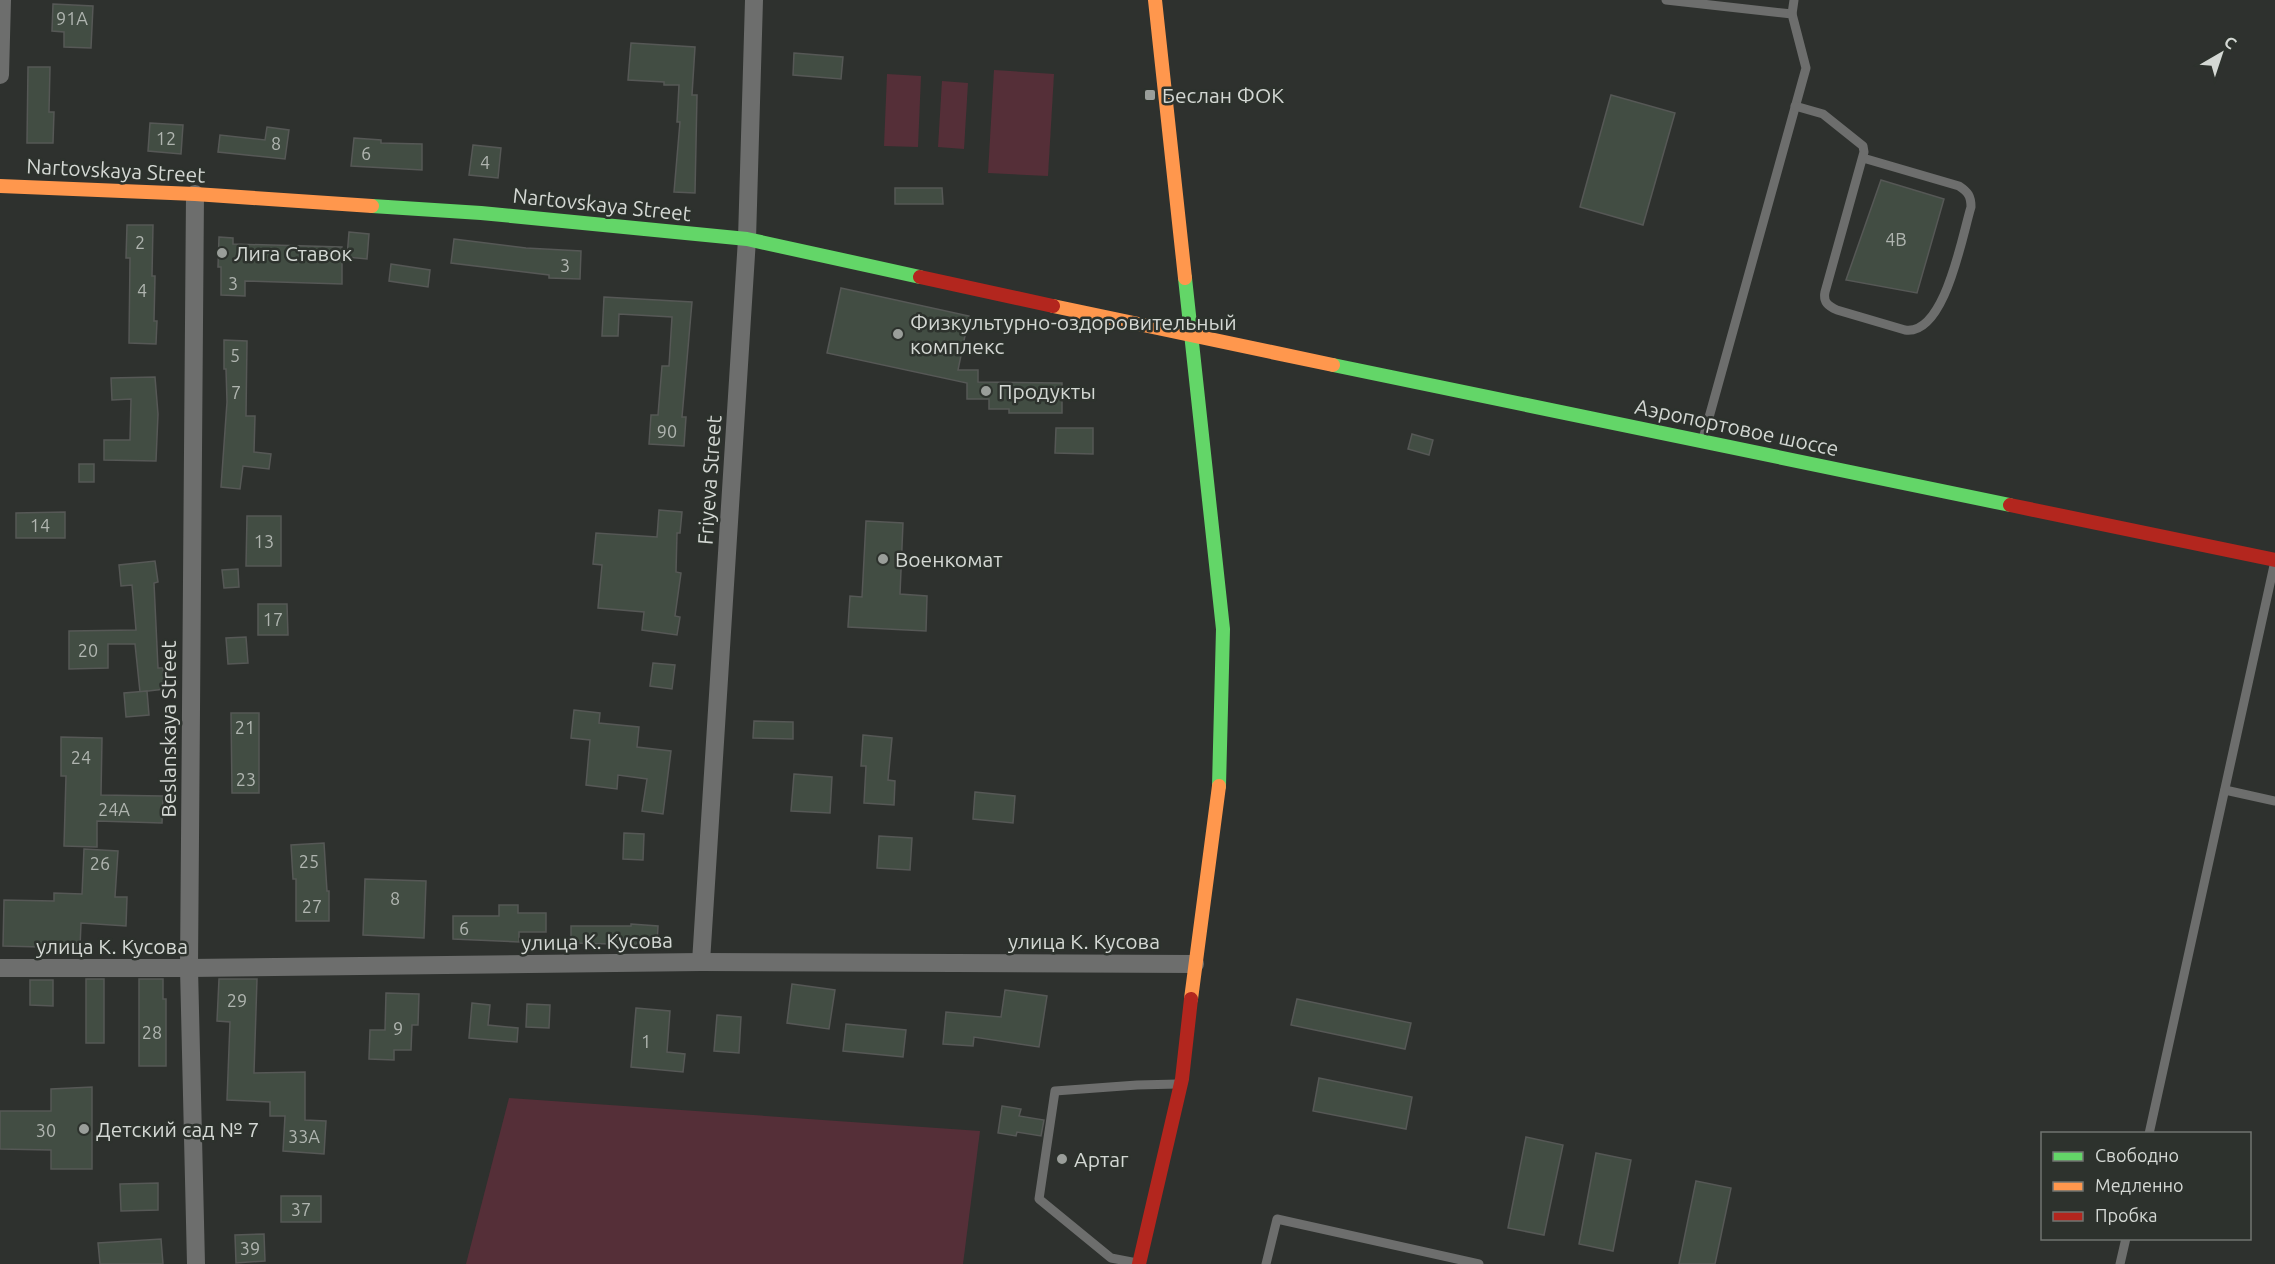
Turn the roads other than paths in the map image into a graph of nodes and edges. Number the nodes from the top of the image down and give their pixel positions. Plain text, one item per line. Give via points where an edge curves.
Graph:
1 (2, 0) edge
2 (754, 0) edge
3 (1155, 0) edge
4 (1666, 0) edge
5 (1794, 0) edge
6 (1792, 14) junction
7 (0, 75) edge
8 (1795, 106) junction
9 (1863, 158) junction
10 (0, 186) edge
11 (195, 194) junction
12 (747, 239) junction
13 (1190, 336) junction
14 (1702, 441) junction
15 (2275, 560) edge
16 (2225, 790) junction
17 (2275, 801) edge
18 (700, 962) junction
19 (1195, 964) junction
20 (0, 968) edge
21 (189, 968) junction
22 (1181, 1084) junction
23 (2149, 1132) edge
24 (2126, 1240) edge
25 (196, 1264) edge
26 (1139, 1264) edge
27 (1266, 1264) edge
28 (1479, 1264) edge
29 (2120, 1264) edge

1 - 7 street
2 - 12 street, Friyeva Street
3 - 13 main road
4 - 6 lane
5 - 6 lane
6 - 8 lane via 1806,68
8 - 9 lane via 1829,118 1863,146
8 - 14 lane
9 - 9 lane via 1824,298 1837,310 1916,330 1932,317 1944,298 1971,199 1959,186
10 - 11 main road, Nartovskaya Street
11 - 12 main road, Nartovskaya Street via 481,213
11 - 21 street, Beslanskaya Street
12 - 13 main road, Nartovskaya Street
12 - 18 street, Friyeva Street
13 - 14 main road, Аэропортовое шоссе
13 - 19 main road via 1223,629 1219,795
14 - 15 main road, Аэропортовое шоссе
15 - 16 lane
16 - 17 lane
16 - 23 lane
18 - 19 street, улица К. Кусова
18 - 21 street, улица К. Кусова
19 - 22 main road
20 - 21 street, улица К. Кусова
21 - 25 street, Beslanskaya Street
22 - 26 main road
22 - 26 lane via 1055,1091 1039,1199 1110,1258
24 - 29 lane
27 - 28 lane via 1276,1219

